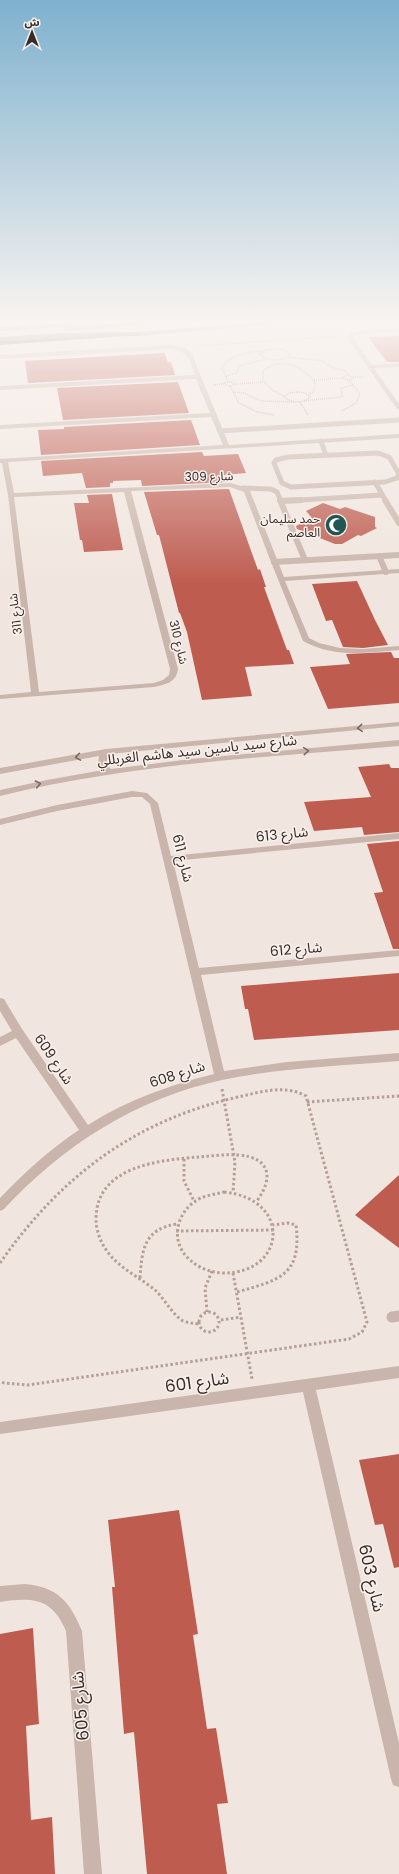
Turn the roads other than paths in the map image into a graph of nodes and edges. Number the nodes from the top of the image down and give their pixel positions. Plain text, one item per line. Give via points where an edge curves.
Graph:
1 (210, 409) edge
2 (212, 415) junction
3 (399, 420) edge
4 (0, 427) edge
5 (220, 431) junction
6 (399, 436) edge
7 (321, 441) junction
8 (226, 446) junction
9 (326, 455) junction
10 (3, 461) edge
11 (398, 478) edge
12 (375, 482) junction
13 (243, 488) junction
14 (126, 490) junction
15 (11, 495) junction
16 (382, 495) junction
17 (281, 502) junction
18 (399, 523) edge
19 (399, 555) edge
20 (379, 556) junction
21 (305, 560) junction
22 (274, 562) junction
23 (399, 571) edge
24 (386, 572) junction
25 (282, 579) junction
26 (399, 648) edge
27 (35, 694) junction
28 (0, 697) edge
29 (399, 724) edge
30 (399, 743) edge
31 (106, 752) junction
32 (0, 772) edge
33 (109, 772) junction
34 (0, 793) edge
35 (0, 822) edge
36 (399, 836) edge
37 (168, 859) junction
38 (399, 953) edge
39 (195, 972) junction
40 (0, 1002) edge
41 (18, 1032) junction
42 (0, 1042) edge
43 (399, 1057) edge
44 (220, 1076) junction
45 (86, 1131) junction
46 (0, 1206) edge
47 (399, 1372) edge
48 (308, 1385) junction
49 (0, 1428) edge
50 (0, 1594) edge
51 (399, 1779) edge
52 (93, 1874) edge

1 - 2 street
2 - 4 street
2 - 5 street
3 - 5 lane
5 - 8 street
6 - 7 street
7 - 8 street
7 - 9 lane
8 - 10 street
9 - 11 lane via 374,452 384,454 389,457 399,474
9 - 12 lane via 283,458 274,461 274,465 282,483 291,487
10 - 15 street, شارع 311
11 - 12 lane via 388,482
12 - 16 lane
13 - 14 street, شارع 309 via 230,485
13 - 17 lane via 274,490
13 - 22 street, شارع 309 via 247,490
14 - 15 street, شارع 309
14 - 27 street, شارع 310 via 174,669 173,676 166,682 154,685
15 - 27 street, شارع 311
16 - 17 lane
16 - 18 lane
17 - 21 lane
19 - 20 lane
20 - 21 lane
20 - 24 lane
21 - 22 lane
22 - 25 street, شارع 309
23 - 24 street
24 - 25 street
25 - 26 street, شارع 309 via 302,632 306,639 315,645 341,652
27 - 28 street, شارع 310
29 -> 31 street, شارع سيد ياسين سيد هاشم الغربللي
33 -> 30 street, شارع سيد ياسين سيد هاشم الغربللي
31 -> 32 street, شارع سيد ياسين سيد هاشم الغربللي
31 - 33 street via 102,764
34 -> 33 street, شارع سيد ياسين سيد هاشم الغربللي
35 - 37 street, شارع 611 via 92,801 132,794 144,795 154,803
36 - 37 street, شارع 613
37 - 39 street, شارع 611
38 - 39 street, شارع 612
39 - 44 street, شارع 611
40 - 41 street, شارع 609
41 - 42 street
41 - 45 street, شارع 609
43 - 44 street, شارع 608 via 282,1067
44 - 45 street, شارع 608 via 152,1098
45 - 46 street, شارع 608 via 31,1174
47 - 48 street, شارع 601
48 - 49 street, شارع 601
48 - 51 street, شارع 603
50 - 52 street, شارع 605 via 32,1591 43,1594 63,1608 72,1625

